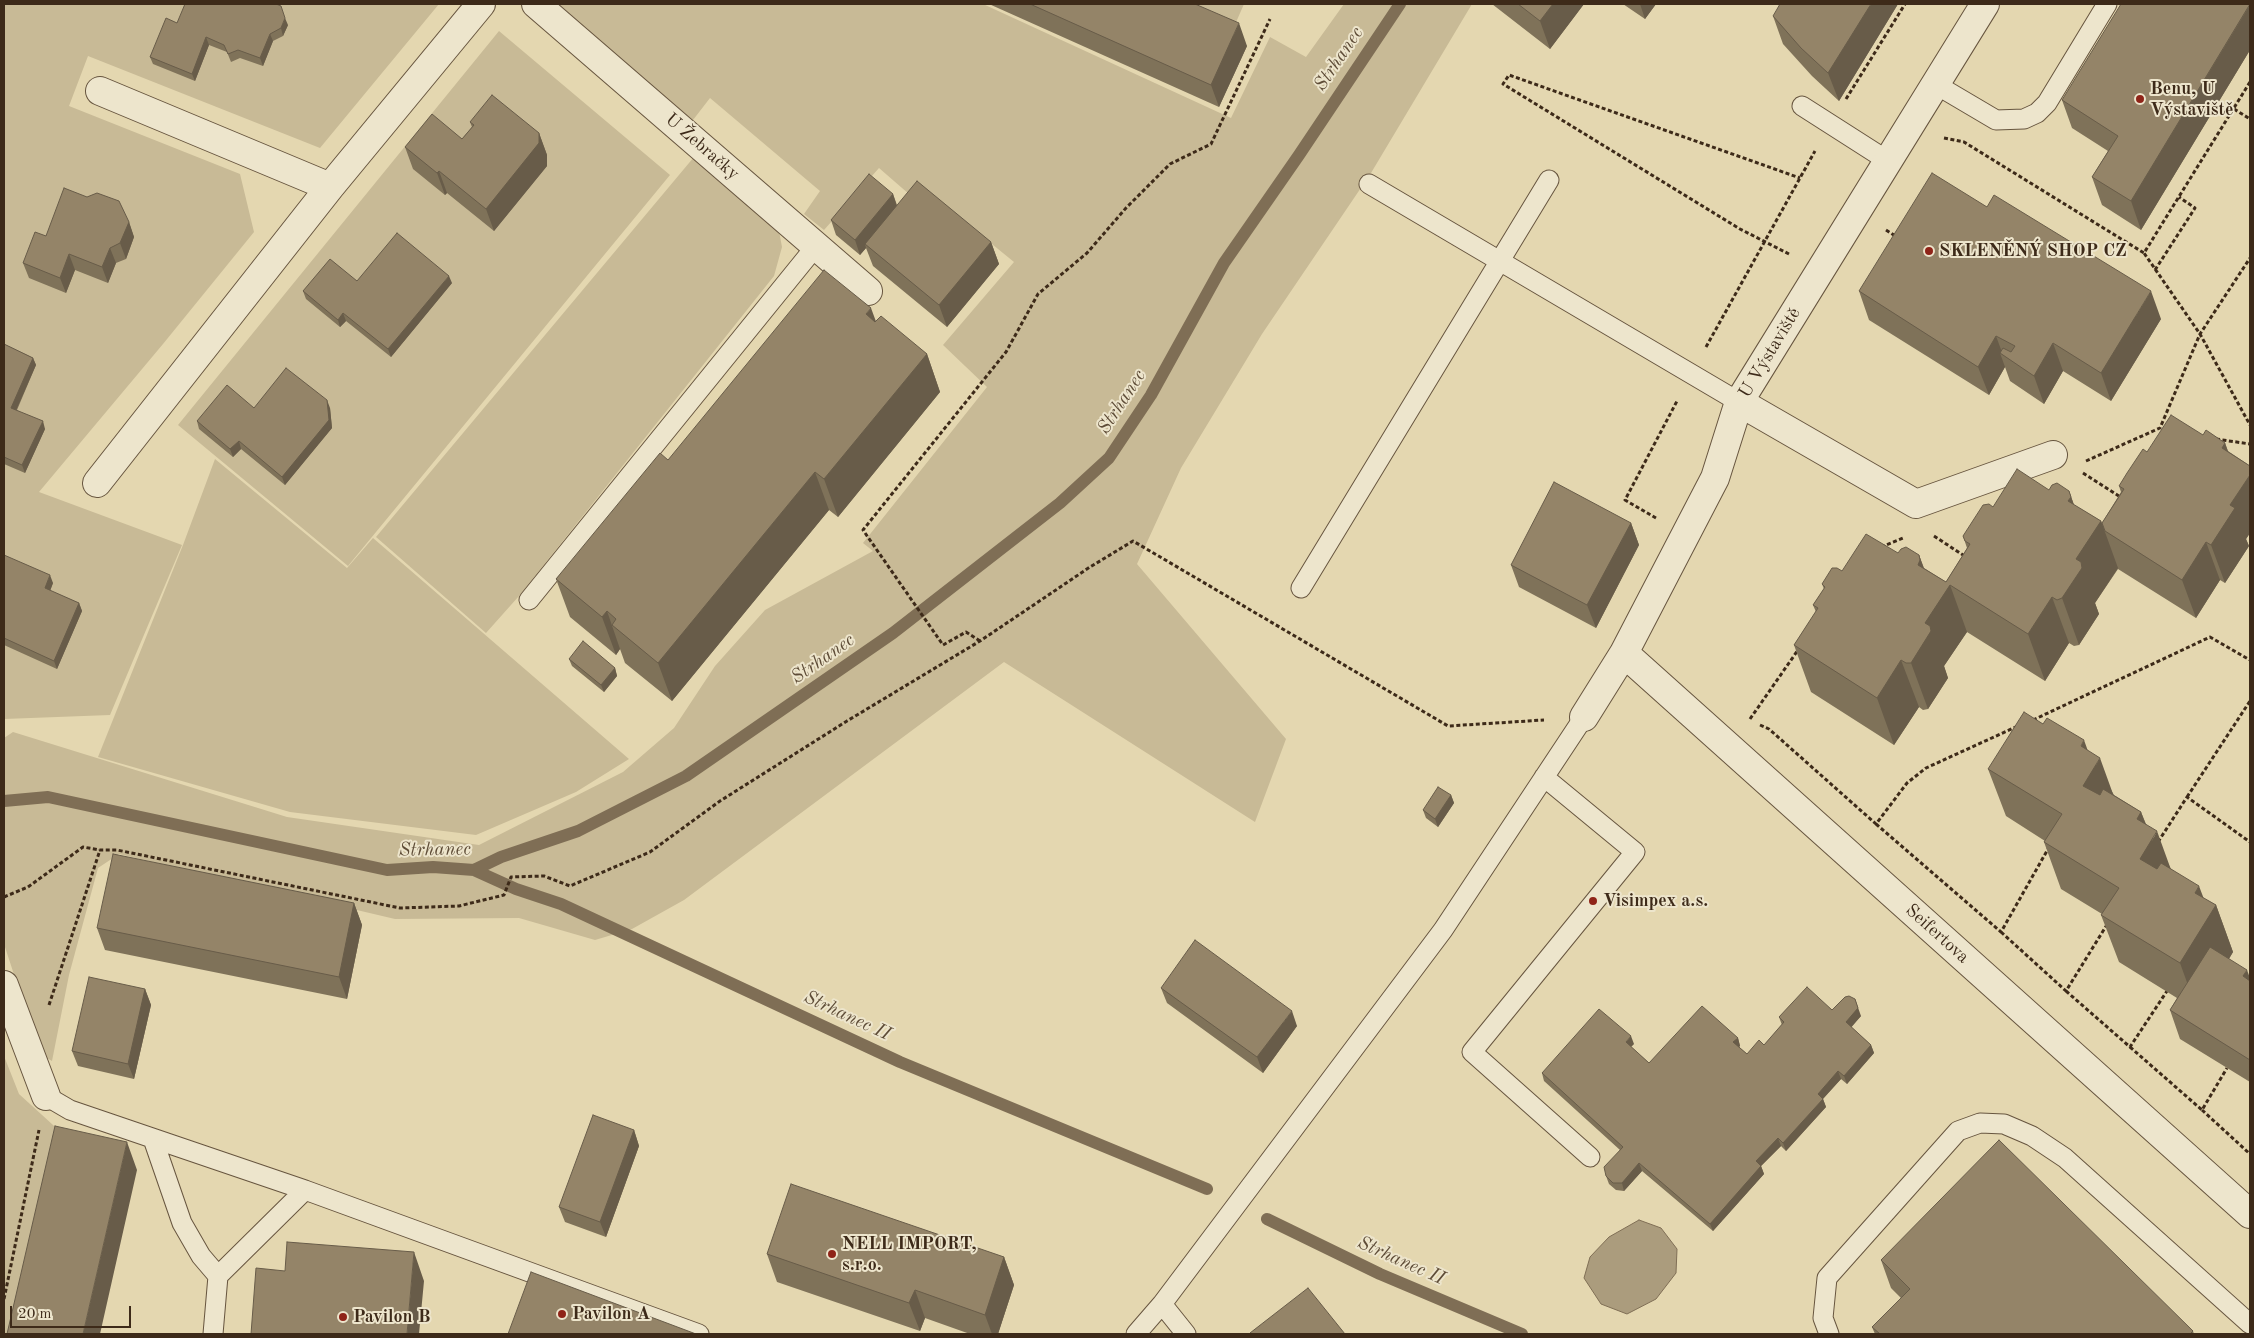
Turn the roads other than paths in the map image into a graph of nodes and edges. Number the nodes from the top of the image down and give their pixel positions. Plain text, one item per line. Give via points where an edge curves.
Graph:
1 (481, 4) edge
2 (536, 4) edge
3 (1985, 4) edge
4 (2107, 4) edge
5 (1935, 84) junction
6 (100, 91) dead end
7 (1802, 106) dead end
8 (1888, 161) junction
9 (1549, 180) dead end
10 (1368, 184) dead end
11 (330, 187) junction
12 (816, 246) junction
13 (1500, 261) junction
14 (868, 291) dead end
15 (1739, 402) junction
16 (2053, 455) dead end
17 (97, 483) dead end
18 (1301, 588) dead end
19 (528, 600) dead end
20 (1624, 653) junction
21 (1584, 717) joint
22 (1544, 777) junction
23 (4, 985) edge
24 (46, 1096) joint
25 (153, 1139) junction
26 (1590, 1157) dead end
27 (305, 1190) junction
28 (2250, 1214) edge
29 (218, 1276) junction
30 (1162, 1304) junction
31 (2250, 1324) edge
32 (2250, 1331) edge
33 (213, 1334) edge
34 (699, 1334) edge
35 (1136, 1334) edge
36 (1186, 1334) edge
37 (1829, 1334) edge
38 (2247, 1334) edge

1 - 11 street
2 - 12 street, U Žebračky
3 - 5 street, U Výstaviště
4 - 5 lane via 2047,103 2024,120 1996,120
5 - 8 street, U Výstaviště
6 - 11 street
7 - 8 lane
8 - 15 street, U Výstaviště
9 - 13 lane
10 - 13 lane
11 - 17 street
12 - 14 street, U Žebračky
12 - 19 lane
13 - 15 lane
13 - 18 lane
15 - 16 street via 1916,504
15 - 20 street, U Výstaviště via 1715,478
20 - 21 street, U Výstaviště
20 - 28 street, Seifertova
21 - 22 lane
22 - 26 lane via 1635,852 1472,1052
22 - 30 lane via 1443,930
23 - 24 street
24 - 25 lane via 70,1110
25 - 27 lane
25 - 29 lane via 182,1223 201,1256
27 - 29 lane
27 - 34 lane
29 - 33 lane
30 - 35 lane
30 - 36 lane
31 - 37 lane via 2066,1158 2032,1136 2004,1124 1980,1123 1958,1131 1827,1278 1823,1318
32 - 38 lane

